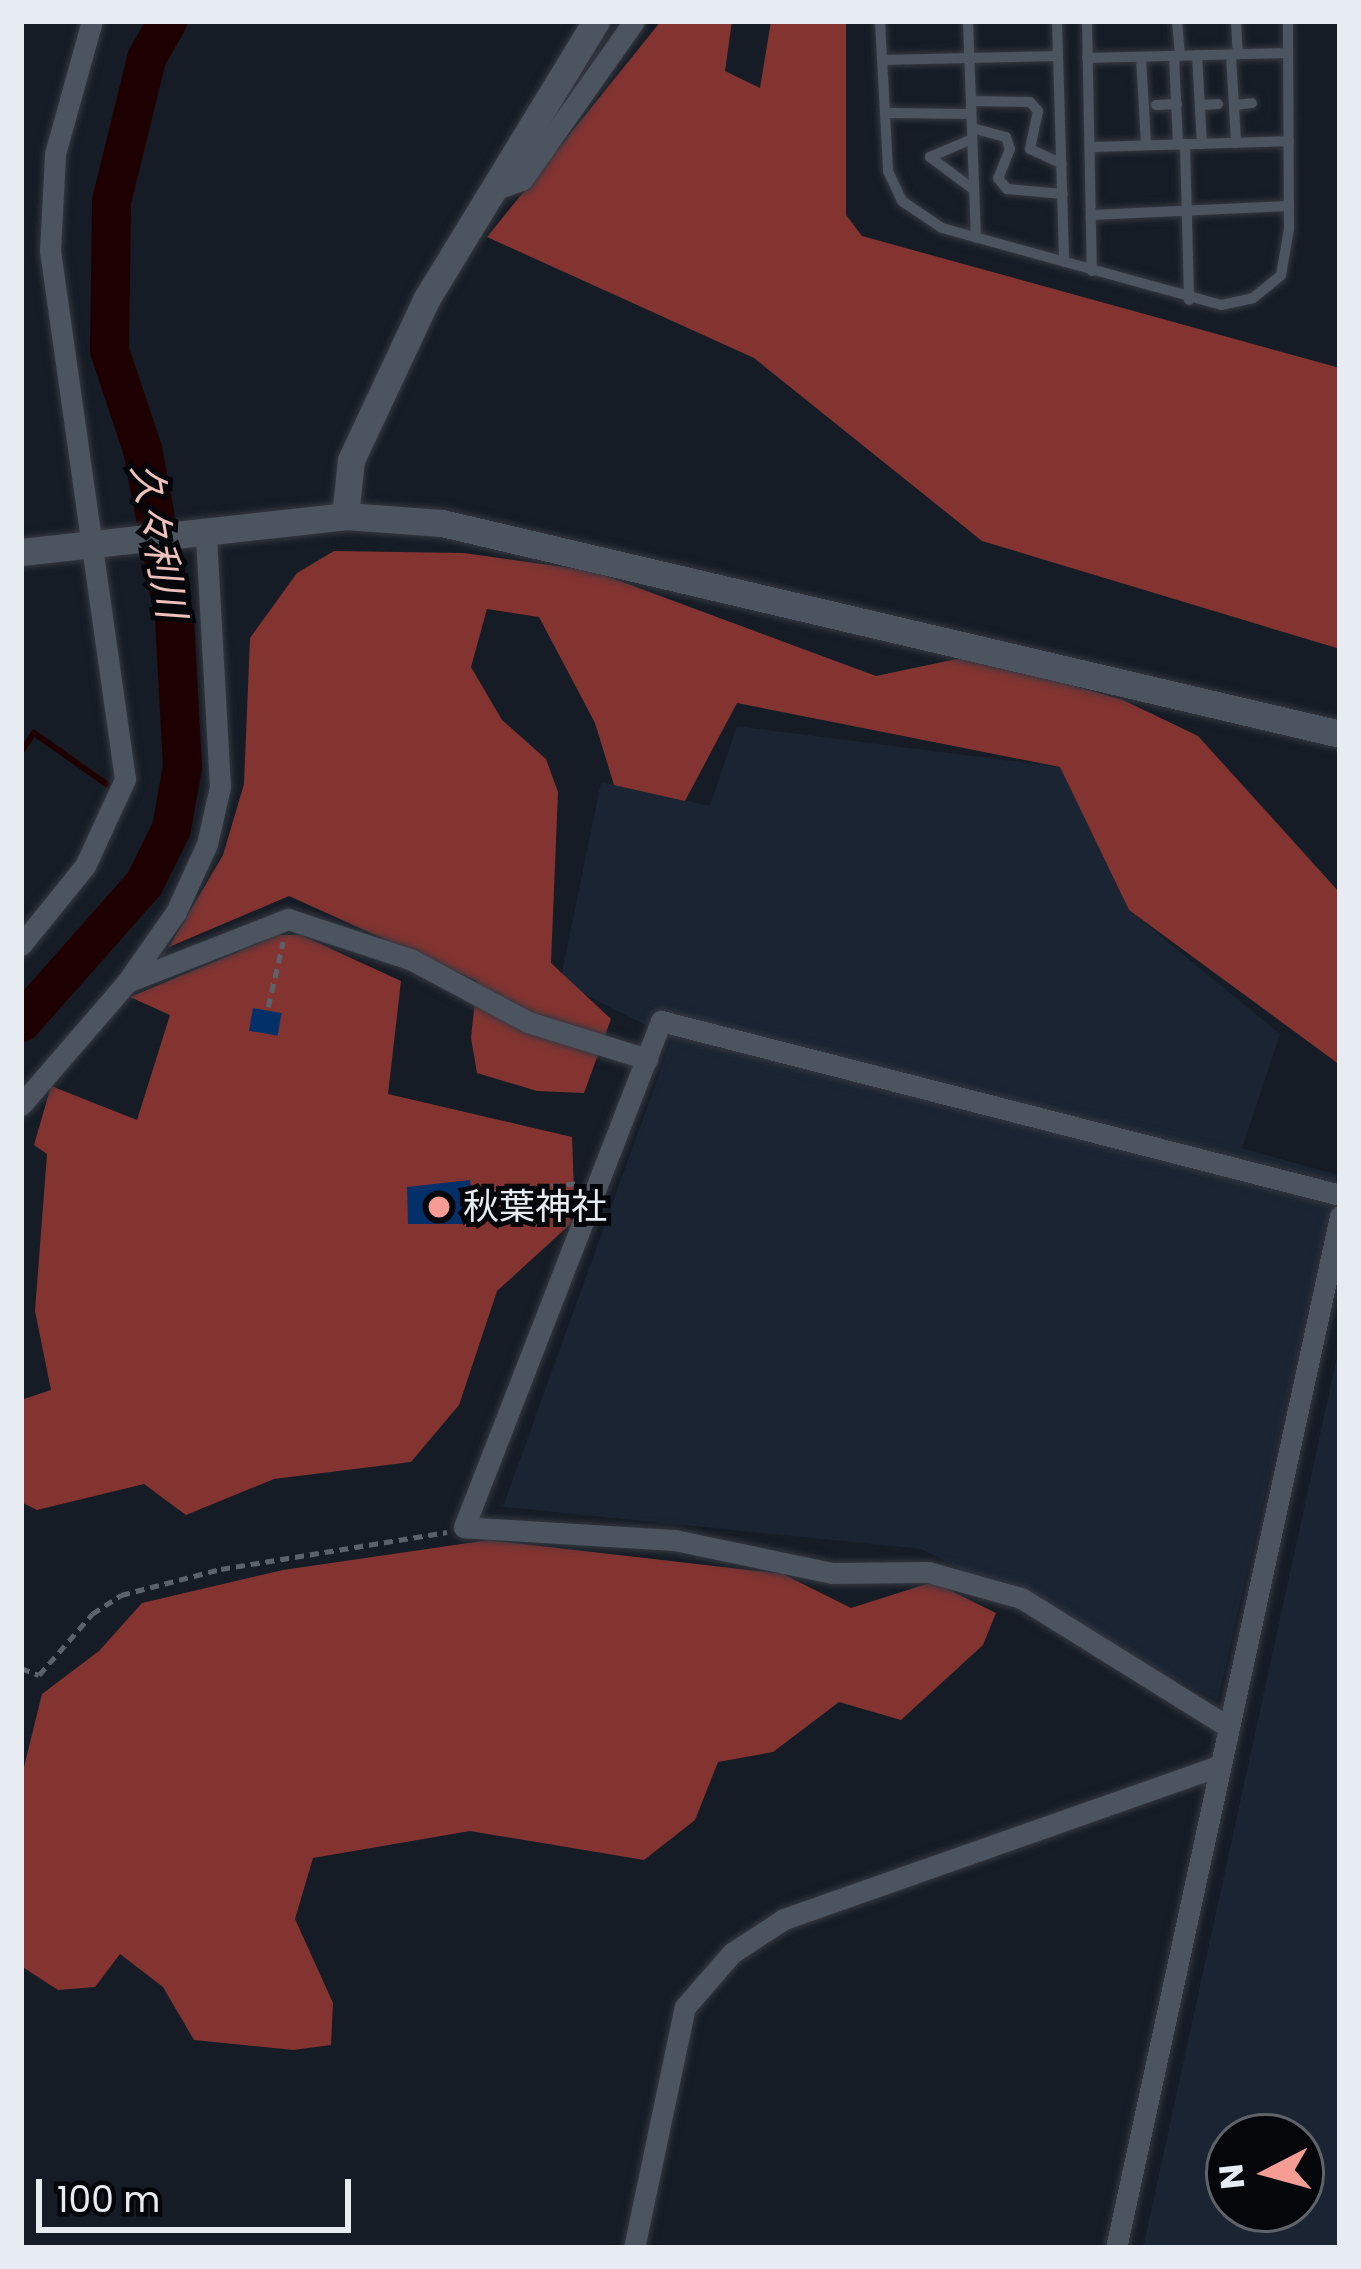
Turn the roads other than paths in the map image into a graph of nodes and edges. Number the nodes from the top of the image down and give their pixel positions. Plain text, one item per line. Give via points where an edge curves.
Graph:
1 (92, 21) edge
2 (596, 21) edge
3 (634, 21) edge
4 (880, 21) edge
5 (968, 21) edge
6 (1058, 21) edge
7 (1087, 21) edge
8 (1177, 21) edge
9 (1236, 21) edge
10 (1288, 21) edge
11 (1288, 53) junction
12 (1235, 54) junction
13 (1197, 55) junction
14 (1058, 56) junction
15 (1141, 56) junction
16 (1177, 56) junction
17 (970, 58) junction
18 (1088, 58) junction
19 (882, 60) junction
20 (1252, 103) dead end
21 (1177, 104) junction
22 (1218, 104) dead end
23 (1127, 105) dead end
24 (1150, 105) junction
25 (1200, 105) junction
26 (1234, 105) junction
27 (885, 112) junction
28 (972, 120) junction
29 (1289, 141) junction
30 (1236, 142) junction
31 (1182, 144) junction
32 (1202, 144) junction
33 (1146, 145) junction
34 (1090, 147) junction
35 (1062, 164) junction
36 (973, 189) junction
37 (490, 191) junction
38 (1063, 194) junction
39 (1289, 206) junction
40 (1187, 211) junction
41 (1091, 215) junction
42 (976, 238) junction
43 (1064, 262) junction
44 (1092, 271) junction
45 (1190, 300) junction
46 (345, 515) junction
47 (206, 532) junction
48 (90, 545) junction
49 (21, 552) edge
50 (1340, 734) edge
51 (21, 945) edge
52 (127, 982) junction
53 (647, 1059) junction
54 (21, 1105) edge
55 (1340, 1195) edge
56 (1340, 1216) edge
57 (1227, 1726) junction
58 (1219, 1766) junction
59 (634, 2248) edge
60 (1117, 2248) edge

1 - 48 street via 50,200
2 - 37 street
3 - 37 street via 522,180
4 - 19 lane
5 - 17 lane
6 - 14 lane
7 - 18 lane
8 - 16 lane
9 - 12 lane
10 - 11 lane
11 - 12 lane
11 - 29 lane
12 - 13 lane
12 - 26 lane
13 - 16 lane
13 - 25 lane
14 - 17 lane
14 - 35 lane
15 - 16 lane
15 - 18 lane
15 - 24 lane
16 - 21 lane
17 - 19 lane
17 - 28 lane
18 - 34 lane
19 - 27 lane
20 - 26 lane
21 - 24 lane
21 - 31 lane
22 - 25 lane
23 - 24 lane
24 - 33 lane
25 - 32 lane
26 - 30 lane
27 - 28 lane
27 - 42 lane via 888,171 902,202
28 - 35 lane via 1030,102 1038,111 1030,149
28 - 36 lane
28 - 36 lane via 930,157
28 - 38 lane via 1006,137 998,178 1007,189
29 - 30 lane
29 - 39 lane
30 - 32 lane
31 - 32 lane
31 - 33 lane
31 - 40 lane
33 - 34 lane
34 - 41 lane
35 - 38 lane
36 - 42 lane
37 - 46 street via 427,298 351,460
38 - 43 lane
39 - 40 lane
39 - 45 lane via 1281,275 1253,298
40 - 41 lane
40 - 45 lane
41 - 44 lane
42 - 43 lane
43 - 44 lane
44 - 45 lane
46 - 47 street
46 - 50 street via 442,523
47 - 48 street
47 - 52 street via 220,787 207,844 176,912
48 - 49 street
48 - 51 street via 124,779 85,866
52 - 53 street via 288,919 410,959 528,1022
52 - 54 street
53 - 55 street via 661,1021
53 - 57 street via 464,1527 674,1540 832,1573 928,1572 1022,1598
56 - 57 street
57 - 58 street
58 - 59 street via 784,1919 732,1952 685,2007
58 - 60 street

